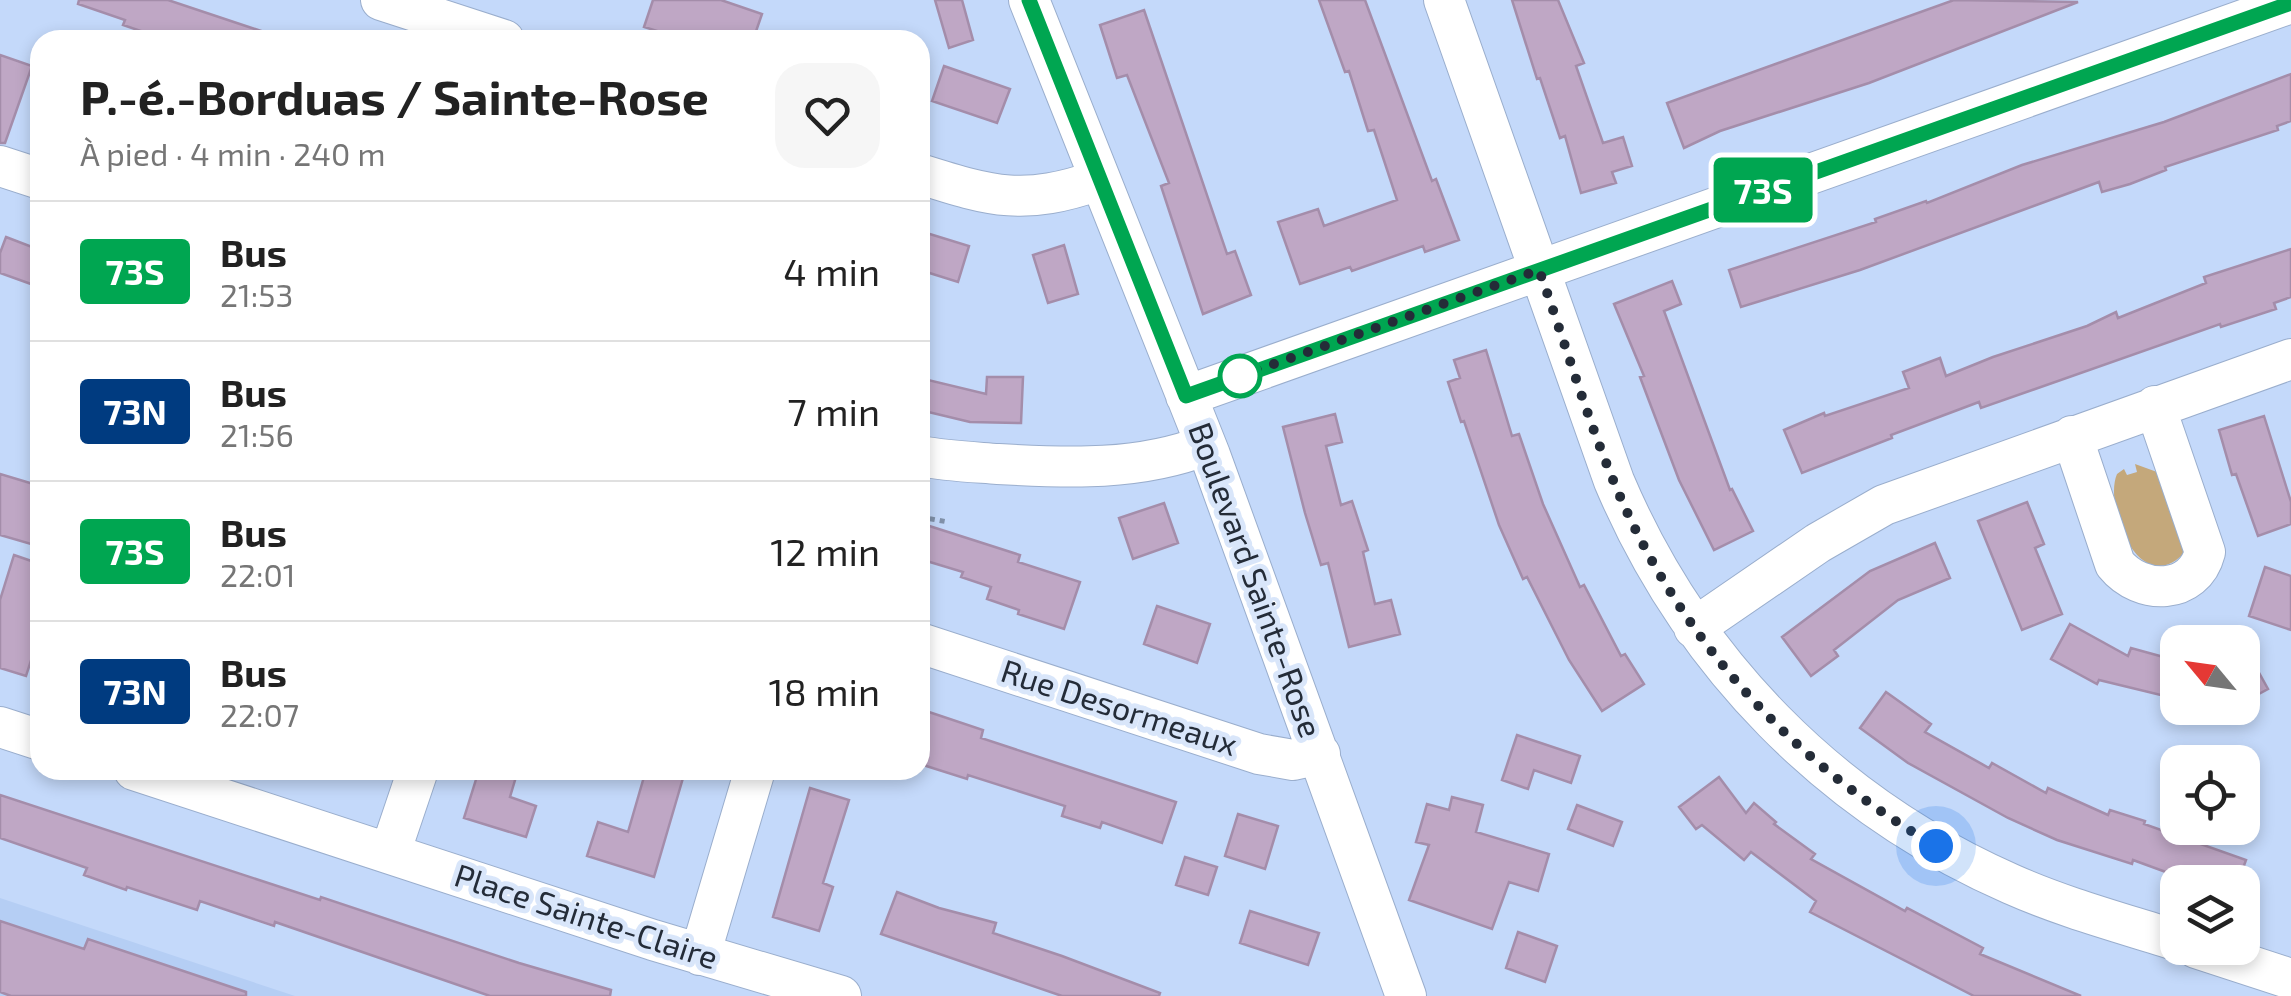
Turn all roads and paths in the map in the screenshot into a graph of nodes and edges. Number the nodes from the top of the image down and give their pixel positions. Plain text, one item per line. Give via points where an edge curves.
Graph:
1 (381, 0) edge
2 (1029, 0) edge
3 (1444, 0) edge
4 (2291, 3) edge
5 (473, 30) edge
6 (0, 166) edge
7 (30, 175) edge
8 (930, 177) edge
9 (1099, 180) junction
10 (1539, 270) junction
11 (2291, 359) edge
12 (1186, 396) junction
13 (2155, 406) junction
14 (2072, 436) junction
15 (1206, 445) junction
16 (930, 457) edge
17 (930, 519) edge
18 (948, 522) dead end
19 (1694, 628) junction
20 (930, 646) edge
21 (0, 726) edge
22 (30, 736) edge
23 (1320, 754) junction
24 (165, 780) edge
25 (415, 780) edge
26 (752, 780) edge
27 (390, 853) junction
28 (2160, 936) edge
29 (700, 955) junction
30 (2250, 965) edge
31 (2291, 978) edge
32 (841, 996) edge
33 (1406, 996) edge

1 - 5 street
2 - 9 street, Boulevard Sainte-Rose
3 - 10 street
4 - 10 street
6 - 7 street
8 - 9 street via 1016,198
9 - 12 street, Boulevard Sainte-Rose
10 - 12 street
10 - 19 street via 1626,509
11 - 13 street
12 - 15 street, Boulevard Sainte-Rose
13 - 14 street
13 - 14 street via 2204,544 2199,568 2180,585 2153,585 2115,564
14 - 19 street via 1875,510
15 - 16 street via 1105,466
15 - 23 street, Boulevard Sainte-Rose
17 - 18 path
19 - 28 street via 1786,734 1899,824 2016,886
20 - 23 street, Rue Desormeaux via 1259,754 1293,760
21 - 22 street
23 - 33 street, Boulevard Sainte-Rose
24 - 27 street, Place Sainte-Claire
25 - 27 street
26 - 29 street
27 - 29 street, Place Sainte-Claire
29 - 32 street, Place Sainte-Claire
30 - 31 street

